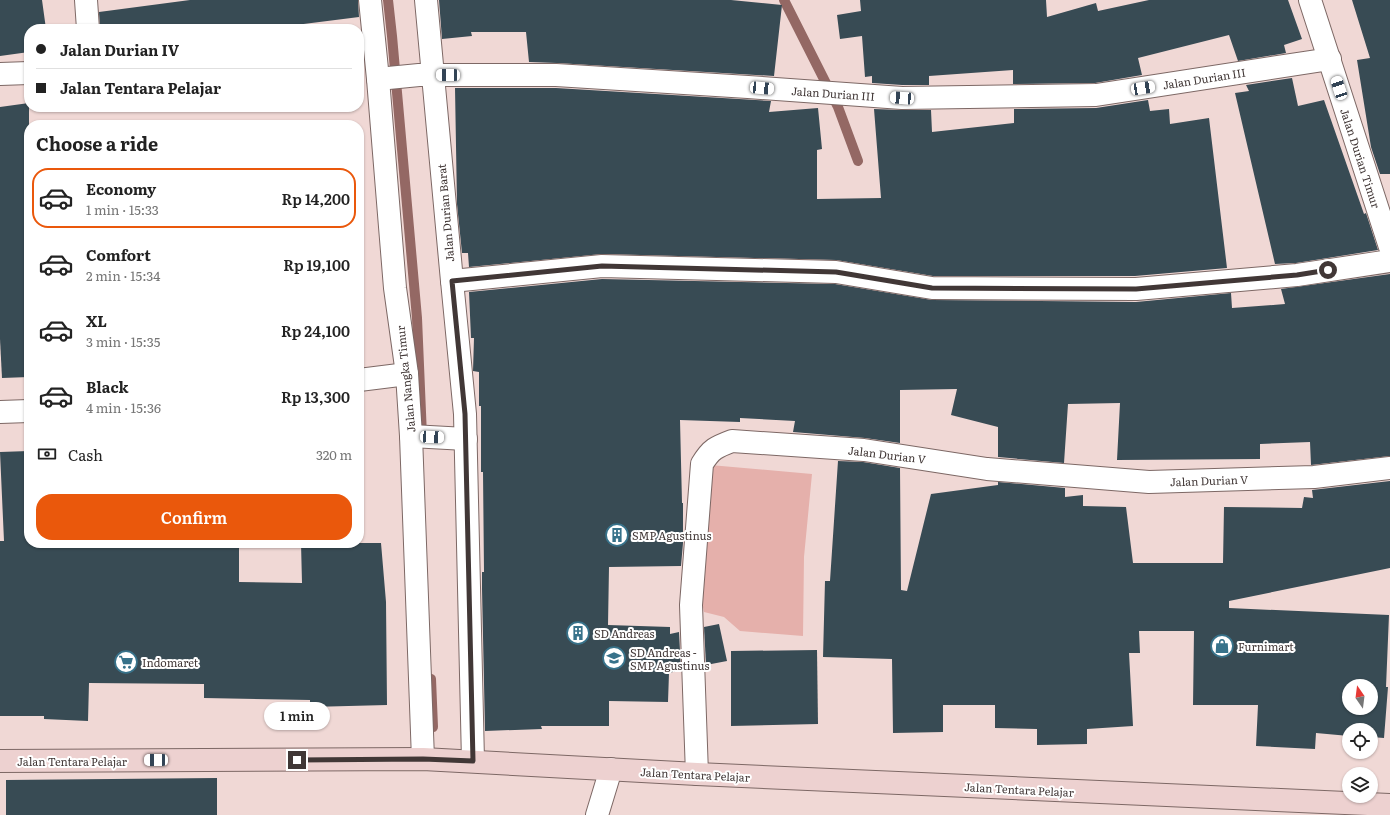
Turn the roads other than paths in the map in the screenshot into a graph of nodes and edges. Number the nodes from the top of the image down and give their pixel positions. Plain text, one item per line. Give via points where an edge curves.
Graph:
1 (86, 0) edge
2 (370, 0) edge
3 (426, 0) edge
4 (1310, 0) edge
5 (88, 24) edge
6 (1330, 59) junction
7 (24, 73) edge
8 (0, 74) edge
9 (426, 75) junction
10 (380, 79) junction
11 (1390, 247) edge
12 (1390, 261) edge
13 (452, 281) junction
14 (407, 374) junction
15 (364, 379) edge
16 (24, 411) edge
17 (0, 412) edge
18 (415, 436) junction
19 (462, 439) junction
20 (1390, 468) edge
21 (423, 759) junction
22 (0, 761) edge
23 (473, 761) junction
24 (611, 769) junction
25 (697, 774) junction
26 (1390, 805) edge
27 (597, 815) edge

1 - 5 street
2 - 10 street, Jalan Nangka Timur
3 - 9 street, Jalan Durian Barat
4 - 6 street, Jalan Durian Timur
6 - 9 street, Jalan Durian III via 1096,95 902,98 556,75
6 - 11 street, Jalan Durian Timur
7 - 8 street
9 - 10 street, Jalan Durian III
9 - 13 street, Jalan Durian Barat
10 - 14 street, Jalan Nangka Timur via 395,288
12 - 13 street via 1297,275 1136,289 932,288 836,272 602,266
13 - 19 street, Jalan Durian Barat via 465,414
14 - 15 street
14 - 18 street, Jalan Nangka Timur
16 - 17 street
18 - 19 street
18 - 21 street, Jalan Nangka Timur
19 - 23 street, Jalan Durian Barat
20 - 25 street, Jalan Durian V via 1314,477 1149,482 987,469 864,450 732,441 719,446 709,452 702,464 691,605
21 - 22 main road, Jalan Tentara Pelajar
21 - 23 main road, Jalan Tentara Pelajar
23 - 24 main road, Jalan Tentara Pelajar
24 - 25 main road, Jalan Tentara Pelajar
24 - 27 street
25 - 26 main road, Jalan Tentara Pelajar

